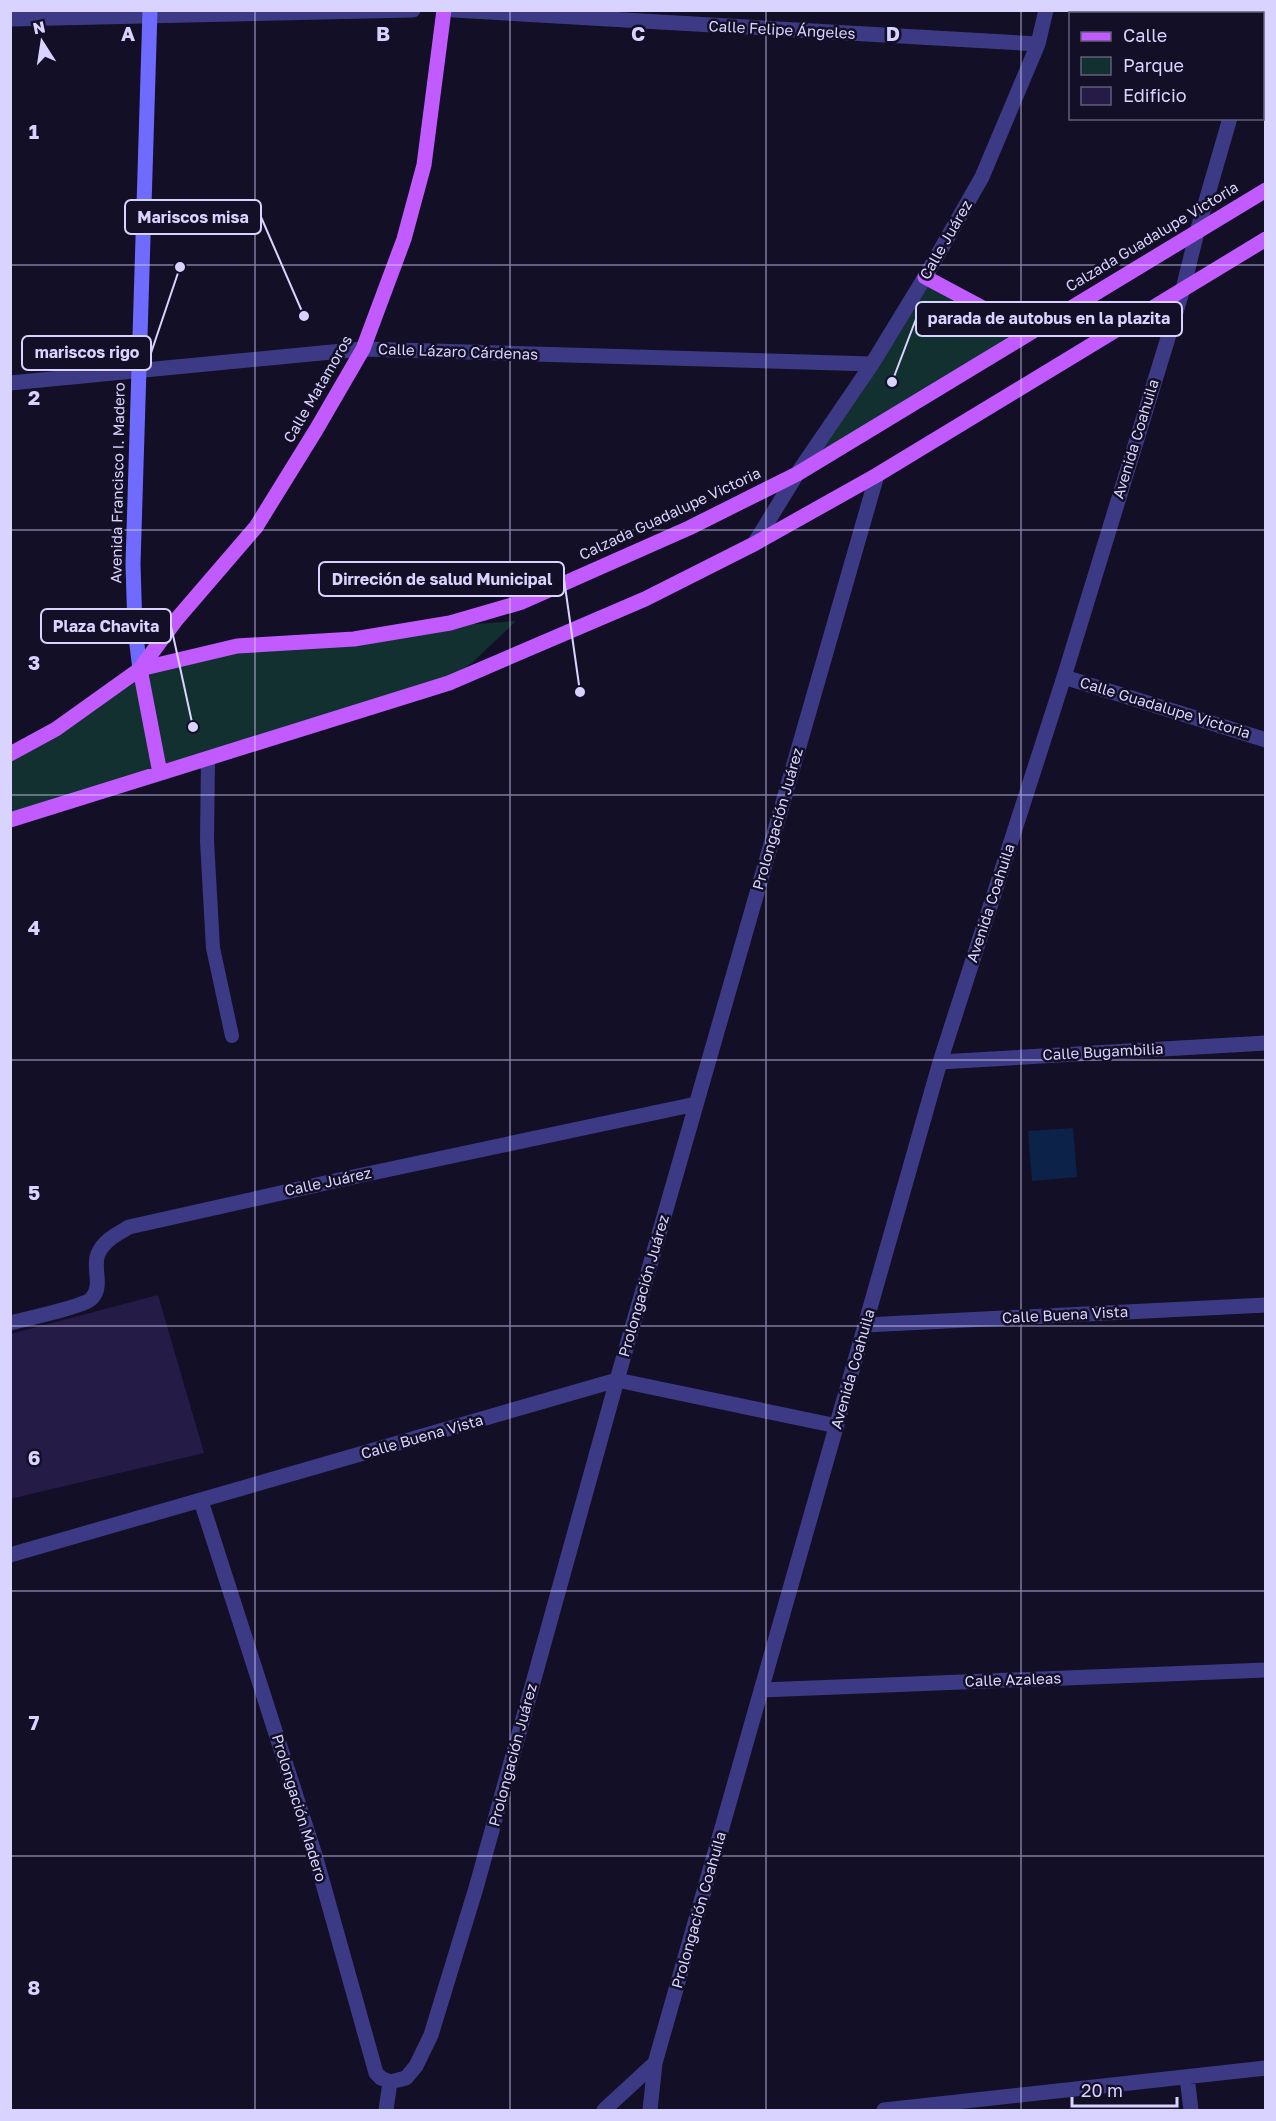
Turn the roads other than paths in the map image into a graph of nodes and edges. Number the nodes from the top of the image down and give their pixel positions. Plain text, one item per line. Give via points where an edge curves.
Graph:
1 (413, 10) edge
2 (444, 10) edge
3 (454, 10) edge
4 (1046, 10) edge
5 (150, 13) edge
6 (10, 19) edge
7 (1038, 44) junction
8 (1229, 120) edge
9 (1266, 190) edge
10 (1197, 232) junction
11 (1266, 239) edge
12 (926, 277) junction
13 (1183, 289) junction
14 (1022, 337) junction
15 (363, 349) junction
16 (872, 364) junction
17 (139, 370) junction
18 (10, 383) edge
19 (797, 474) junction
20 (877, 475) junction
21 (754, 544) junction
22 (140, 669) junction
23 (1064, 677) junction
24 (1266, 740) edge
25 (10, 754) edge
26 (208, 758) junction
27 (160, 773) junction
28 (10, 820) edge
29 (232, 1036) dead end
30 (1266, 1043) edge
31 (940, 1062) junction
32 (696, 1104) junction
33 (1266, 1305) edge
34 (10, 1323) edge
35 (865, 1325) junction
36 (617, 1380) junction
37 (837, 1426) junction
38 (201, 1501) junction
39 (10, 1555) edge
40 (1266, 1670) edge
41 (761, 1690) junction
42 (655, 2063) junction
43 (1266, 2068) edge
44 (1187, 2077) junction
45 (390, 2082) junction
46 (917, 2109) edge
47 (386, 2110) edge
48 (604, 2110) edge
49 (650, 2110) edge
50 (884, 2110) edge
51 (1191, 2110) edge

1 - 5 street
2 - 15 main road, Calle Matamoros via 424,165 404,239
3 - 7 street, Calle Felipe Ángeles
4 - 7 street, Calle Juárez
5 - 6 street
5 - 17 main road, Avenida Francisco I. Madero
7 - 12 street, Calle Juárez via 982,177
8 - 10 street, Avenida Coahuila
9 - 10 main road, Calzada Guadalupe Victoria
10 - 13 street, Avenida Coahuila
10 - 14 main road, Calzada Guadalupe Victoria
11 - 13 main road
12 - 14 main road via 983,308
12 - 16 street, Calle Juárez
13 - 20 main road
13 - 23 street, Avenida Coahuila
14 - 19 main road, Calzada Guadalupe Victoria
15 - 16 street, Calle Lázaro Cárdenas
15 - 17 street, Calle Lázaro Cárdenas
15 - 22 main road, Calle Matamoros via 256,527 176,620
16 - 19 street, Calle Juárez
17 - 18 street, Calle Lázaro Cárdenas
17 - 22 main road, Avenida Francisco I. Madero via 133,564
19 - 21 street, Calle Juárez
19 - 22 main road, Calzada Guadalupe Victoria via 689,528 522,602 450,623 354,639 237,646
20 - 21 main road
20 - 32 street, Prolongación Juárez
21 - 26 main road via 645,599 449,683
22 - 25 main road, Calzada Guadalupe Victoria via 56,729
22 - 27 main road, Avenida Francisco I. Madero
23 - 24 street, Calle Guadalupe Victoria
23 - 31 street, Avenida Coahuila
26 - 27 main road
26 - 29 lane via 207,841 213,948
27 - 28 main road
30 - 31 street, Calle Bugambilia
31 - 35 street, Avenida Coahuila
32 - 34 street, Calle Juárez via 129,1227 110,1238 97,1255 97,1289 91,1299
32 - 36 street, Prolongación Juárez
33 - 35 street, Calle Buena Vista
35 - 37 street, Avenida Coahuila
36 - 37 street, Calle Buena Vista
36 - 38 street, Calle Buena Vista
36 - 45 street, Prolongación Juárez via 476,1888 431,2035 406,2078
37 - 41 street, Avenida Coahuila
38 - 39 street, Calle Buena Vista
38 - 45 street, Prolongación Madero via 315,1855 373,2064 376,2073
40 - 41 street, Calle Azaleas
41 - 42 street, Prolongación Coahuila
42 - 48 street
42 - 49 street, Prolongación Coahuila
43 - 44 street
44 - 46 street
44 - 51 street
45 - 47 street
46 - 50 street

